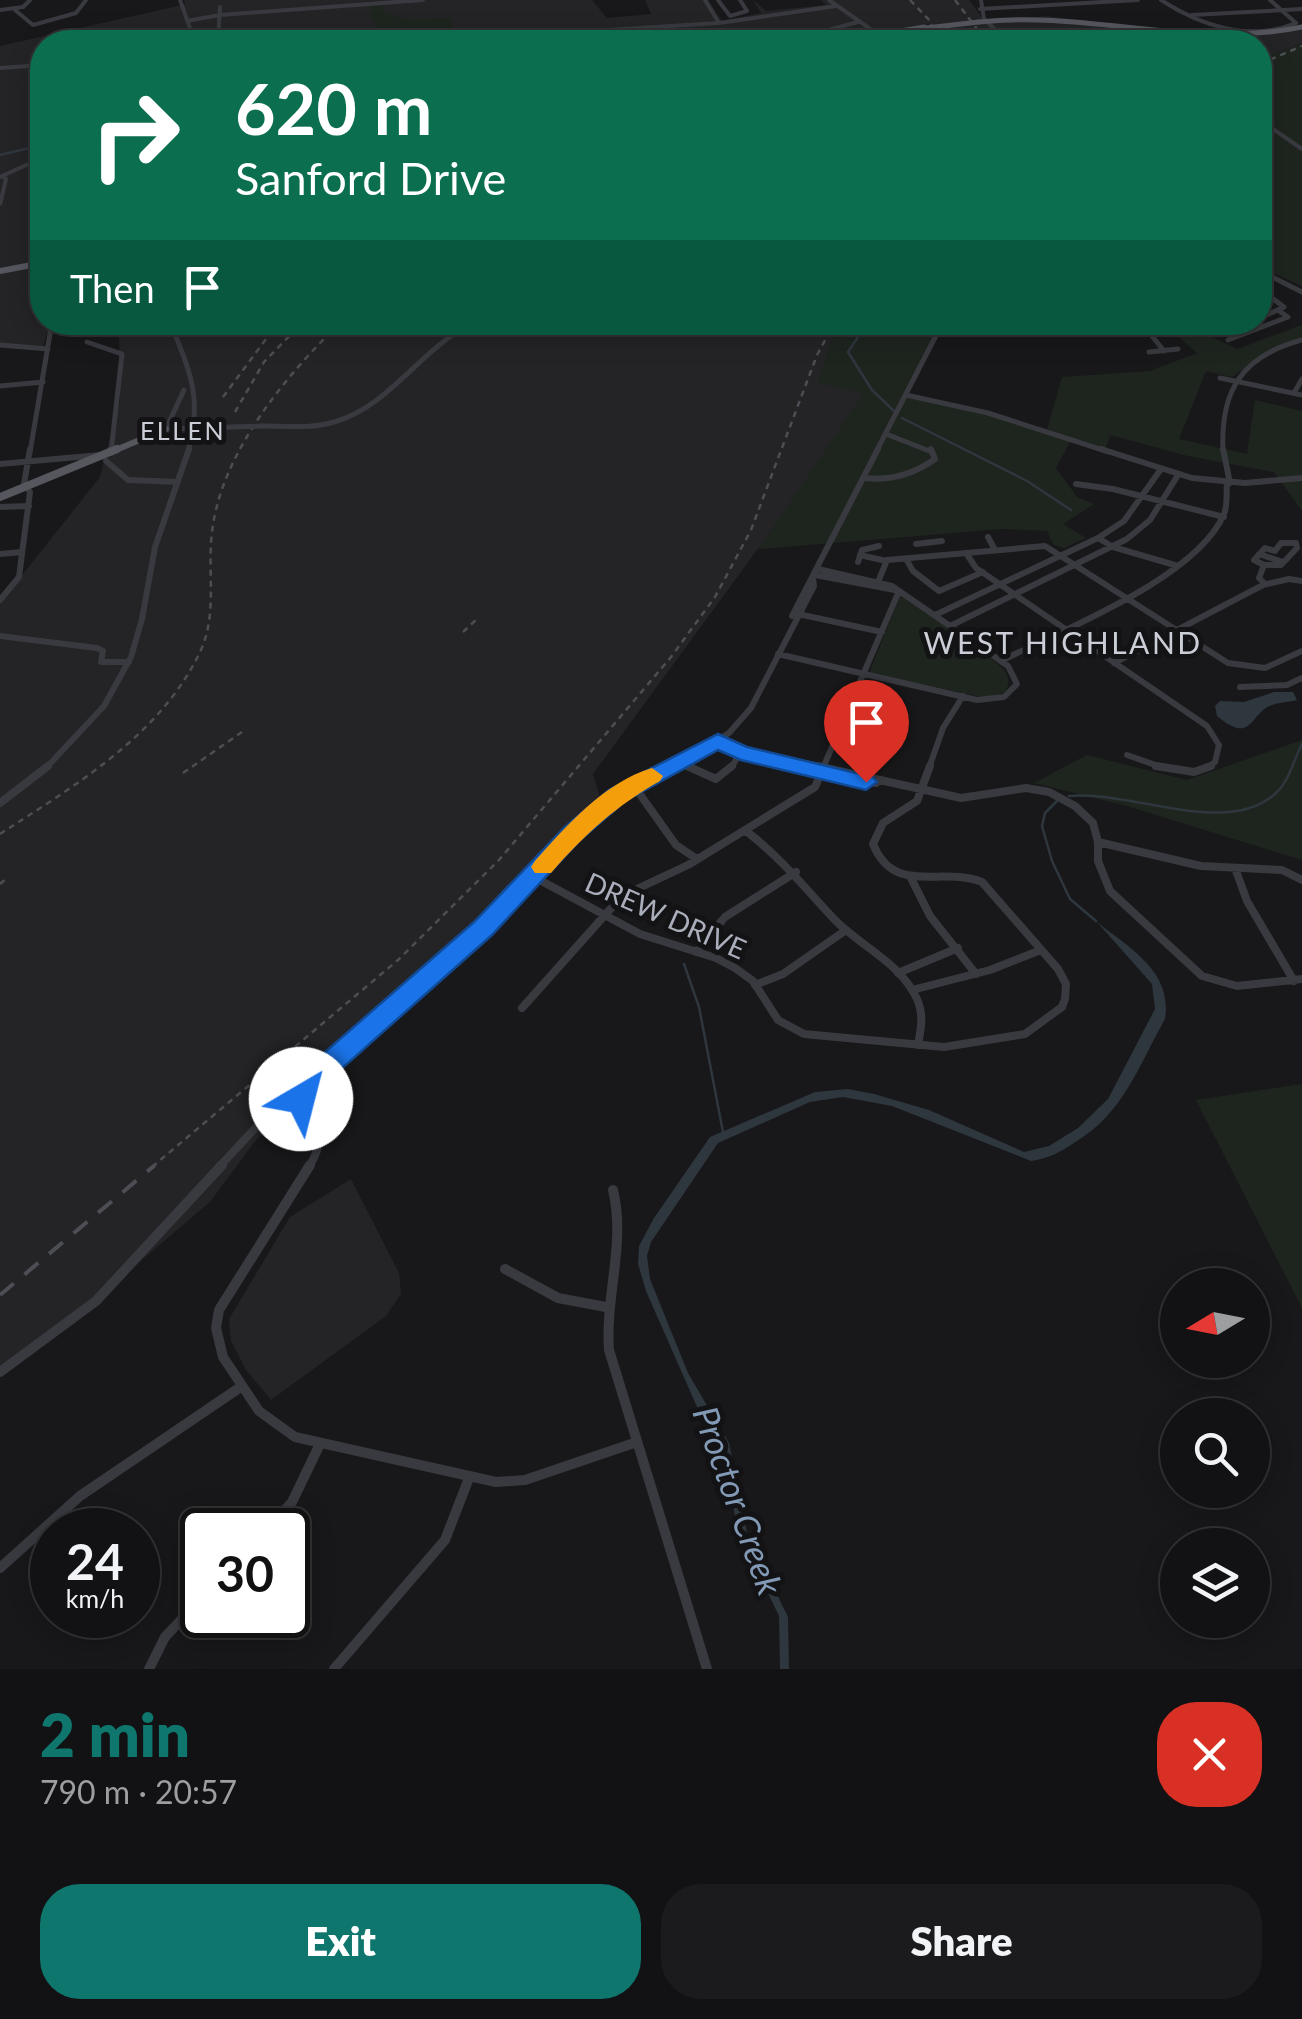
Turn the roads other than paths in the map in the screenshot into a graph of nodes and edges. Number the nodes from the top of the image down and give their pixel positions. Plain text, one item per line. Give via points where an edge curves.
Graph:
1 (30, 0) edge
2 (86, 0) edge
3 (423, 0) edge
4 (740, 0) edge
5 (829, 0) edge
6 (980, 0) edge
7 (1138, 0) edge
8 (1161, 0) edge
9 (1270, 0) edge
10 (180, 1) edge
11 (719, 2) edge
12 (1081, 2) edge
13 (706, 3) edge
14 (836, 6) junction
15 (220, 7) dead end
16 (1302, 8) edge
17 (980, 9) junction
18 (0, 10) edge
19 (15, 10) junction
20 (1283, 10) junction
21 (220, 14) junction
22 (736, 14) junction
23 (1188, 16) junction
24 (186, 18) junction
25 (746, 19) junction
26 (981, 21) junction
27 (858, 22) junction
28 (718, 23) junction
29 (656, 27) junction
30 (1302, 27) edge
31 (190, 30) edge
32 (219, 30) edge
33 (624, 30) edge
34 (660, 30) edge
35 (828, 30) edge
36 (871, 30) edge
37 (909, 30) edge
38 (993, 30) edge
39 (1171, 30) edge
40 (1272, 34) edge
41 (30, 66) edge
42 (0, 68) edge
43 (1272, 128) edge
44 (1302, 148) edge
45 (30, 164) edge
46 (1, 177) edge
47 (0, 203) edge
48 (30, 264) edge
49 (0, 270) edge
50 (1272, 277) edge
51 (1302, 292) edge
52 (1274, 297) edge
53 (1278, 311) junction
54 (1272, 313) edge
55 (1272, 322) edge
56 (50, 335) edge
57 (175, 335) edge
58 (447, 335) edge
59 (936, 335) edge
60 (1151, 335) edge
61 (1238, 336) edge
62 (1228, 340) dead end
63 (1302, 340) edge
64 (88, 342) dead end
65 (0, 346) edge
66 (48, 349) junction
67 (1178, 350) dead end
68 (1164, 351) junction
69 (1149, 352) dead end
70 (1220, 378) dead end
71 (1302, 379) edge
72 (43, 382) junction
73 (1238, 382) junction
74 (0, 386) edge
75 (184, 390) dead end
76 (1298, 394) edge
77 (906, 395) junction
78 (168, 429) junction
79 (886, 434) junction
80 (105, 457) junction
81 (28, 461) junction
82 (0, 464) edge
83 (1161, 469) junction
84 (1178, 474) junction
85 (864, 478) junction
86 (1302, 478) edge
87 (178, 482) junction
88 (1229, 483) junction
89 (1076, 484) dead end
90 (28, 488) junction
91 (0, 498) edge
92 (1142, 498) junction
93 (1162, 504) junction
94 (28, 506) junction
95 (0, 508) edge
96 (1224, 517) junction
97 (988, 536) dead end
98 (1098, 538) junction
99 (942, 541) dead end
100 (930, 542) junction
101 (916, 544) dead end
102 (879, 546) dead end
103 (1112, 547) junction
104 (995, 550) junction
105 (22, 552) junction
106 (966, 553) junction
107 (0, 554) edge
108 (1259, 554) junction
109 (936, 556) junction
110 (1061, 556) junction
111 (906, 558) junction
112 (886, 562) junction
113 (1284, 562) junction
114 (1264, 565) junction
115 (1074, 566) junction
116 (1178, 566) junction
117 (982, 572) junction
118 (815, 574) junction
119 (1302, 581) edge
120 (878, 582) junction
121 (1265, 584) junction
122 (1001, 585) junction
123 (897, 590) junction
124 (1016, 594) junction
125 (1124, 598) junction
126 (0, 600) edge
127 (798, 614) junction
128 (936, 615) junction
129 (950, 626) junction
130 (1063, 628) junction
131 (1176, 630) junction
132 (882, 632) junction
133 (0, 636) edge
134 (776, 654) junction
135 (1300, 655) edge
136 (130, 662) junction
137 (1001, 662) junction
138 (1114, 663) junction
139 (864, 674) junction
140 (1302, 678) edge
141 (1240, 686) dead end
142 (963, 696) junction
143 (718, 741) junction
144 (738, 750) junction
145 (1126, 755) dead end
146 (682, 762) junction
147 (824, 769) junction
148 (634, 786) junction
149 (920, 789) junction
150 (0, 803) edge
151 (746, 831) junction
152 (1098, 842) junction
153 (698, 859) junction
154 (1235, 868) junction
155 (796, 872) junction
156 (534, 877) junction
157 (911, 878) junction
158 (1302, 880) edge
159 (604, 916) junction
160 (846, 930) junction
161 (958, 948) junction
162 (1040, 950) junction
163 (696, 952) junction
164 (898, 973) junction
165 (976, 974) junction
166 (1298, 980) edge
167 (755, 985) junction
168 (912, 990) junction
169 (522, 1008) dead end
170 (918, 1045) junction
171 (295, 1094) junction
172 (613, 1190) dead end
173 (505, 1269) dead end
174 (606, 1307) junction
175 (0, 1372) edge
176 (242, 1386) junction
177 (637, 1442) junction
178 (320, 1444) junction
179 (469, 1478) junction
180 (287, 1508) edge
181 (0, 1568) edge
182 (180, 1621) edge
183 (149, 1669) edge
184 (334, 1669) edge
185 (708, 1669) edge

1 - 19 street
2 - 19 street via 76,13 42,23 28,24
3 - 21 street
4 - 22 street via 747,10
5 - 14 street
6 - 17 street
7 - 12 street
8 - 23 street
9 - 20 street
10 - 24 street
11 - 13 street
11 - 22 street via 726,14
12 - 17 street
13 - 28 street
14 - 25 street
14 - 27 street
15 - 21 street
16 - 20 street
17 - 26 street
18 - 19 street
20 - 23 street
20 - 23 street via 1294,25 1222,30
21 - 24 street
21 - 32 street
22 - 25 street
24 - 31 street
25 - 28 street
26 - 37 main road, bridge
26 - 38 street
26 - 39 main road via 1078,18
27 - 35 street
27 - 36 street
28 - 29 street
29 - 33 street
29 - 34 street
30 - 40 main road
41 - 42 street
43 - 44 street
45 - 46 street
46 - 47 street via 6,180
48 - 49 main road
50 - 51 street
52 - 53 street via 1284,304
53 - 54 street
53 - 55 street via 1288,316
56 - 66 street
57 - 87 street via 196,401
58 - 78 street, bridge via 352,415 322,424
59 - 77 street
60 - 68 street
61 - 62 street
63 - 73 street via 1250,363
64 - 80 street via 122,354
65 - 66 street
66 - 72 street
67 - 68 street
68 - 69 street
70 - 73 street
71 - 76 street
72 - 74 street
72 - 81 street
73 - 76 street
73 - 88 street via 1220,436
75 - 78 street
77 - 79 street
77 - 83 street via 988,413
78 - 80 main road
79 - 85 street
79 - 85 street via 931,449 935,459 886,480
80 - 81 street
80 - 87 street via 128,480
80 - 90 main road
81 - 82 street
81 - 90 street
83 - 84 street
83 - 92 street
84 - 88 street
84 - 93 street
85 - 118 street
86 - 88 street
87 - 136 street
88 - 96 street
89 - 92 street
90 - 91 main road
90 - 94 street
92 - 93 street
92 - 98 street
93 - 96 street
93 - 103 street via 1141,529
94 - 95 street
94 - 105 street
96 - 116 street
97 - 104 street
98 - 103 street
98 - 110 street
99 - 100 street
100 - 101 street
100 - 109 street
102 - 112 street via 859,558
103 - 115 street
103 - 116 street
104 - 106 street
104 - 110 street via 1044,546
105 - 107 street
105 - 126 street via 13,587
106 - 109 street
106 - 117 street
108 - 113 street
108 - 113 street via 1296,543
108 - 114 street via 1254,560
109 - 111 street
110 - 115 street
110 - 122 street
111 - 112 street
111 - 117 street via 940,591
112 - 120 street
113 - 114 street
114 - 121 street via 1258,578
115 - 124 street
115 - 125 street
116 - 125 street
117 - 122 street
118 - 120 street
118 - 123 street
118 - 127 street
118 - 134 street
119 - 121 street
120 - 123 street
121 - 131 street
122 - 124 street
122 - 128 street
123 - 128 street
123 - 132 street
124 - 129 street
124 - 130 street
125 - 130 street
125 - 131 street
127 - 132 street
127 - 134 street
128 - 129 street
129 - 137 street
130 - 137 street
130 - 138 street
131 - 135 street via 1241,667 1276,665
131 - 138 street
132 - 139 street
133 - 136 street via 97,648 101,662
134 - 139 street
134 - 143 street via 751,708
136 - 150 street via 74,742
137 - 142 street via 1017,680 1010,694 991,700
138 - 145 street via 1216,733 1220,746 1217,760 1203,770 1179,772
139 - 142 street
139 - 147 street
140 - 141 street via 1287,685
142 - 149 street
143 - 144 street
143 - 146 street
144 - 146 street via 720,778
144 - 147 street
146 - 148 street
147 - 149 street
147 - 151 street via 806,795
148 - 153 street via 668,839
148 - 156 street via 572,834
149 - 152 street via 970,799 1026,788 1049,792 1093,823
149 - 157 street via 912,807 877,830 873,844 882,862
151 - 153 street
151 - 155 street
152 - 154 street
152 - 166 street via 1110,892 1200,976 1234,987
153 - 159 street via 630,890
154 - 158 street via 1282,870
154 - 166 street
155 - 160 street
155 - 163 street via 716,923
156 - 159 street, DREW DRIVE
156 - 171 street
157 - 161 street via 918,905
157 - 162 street, DREW DRIVE via 980,880 1003,899
159 - 163 street, DREW DRIVE
159 - 169 street
160 - 164 street
160 - 167 street
161 - 164 street
161 - 165 street
162 - 165 street
162 - 170 street, DREW DRIVE via 1065,980 1066,999 1054,1013 1013,1038
163 - 167 street, DREW DRIVE via 735,968
164 - 168 street
165 - 168 street
167 - 170 street, DREW DRIVE via 770,1012 794,1030
168 - 170 street via 923,1029
171 - 175 street via 261,1122 96,1301
171 - 176 street via 317,1115 319,1151 226,1295 216,1328 223,1357
172 - 174 street via 622,1234
173 - 174 street via 558,1298
174 - 177 street via 609,1350
176 - 178 street via 274,1426
176 - 181 street via 80,1496
177 - 179 street via 525,1480
177 - 185 street
178 - 179 street
178 - 180 street
179 - 184 street via 444,1540
182 - 183 street

